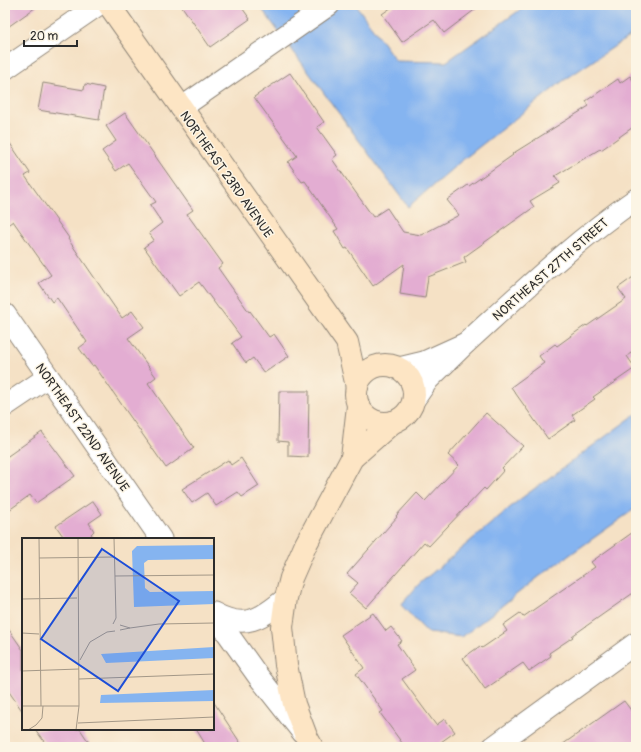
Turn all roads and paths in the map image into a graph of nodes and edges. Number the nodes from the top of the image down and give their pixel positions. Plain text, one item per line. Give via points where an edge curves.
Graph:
1 (98, 5) edge
2 (109, 5) edge
3 (329, 5) edge
4 (5, 69) edge
5 (181, 108) junction
6 (636, 198) edge
7 (5, 314) edge
8 (347, 342) junction
9 (466, 343) junction
10 (392, 366) junction
11 (48, 376) junction
12 (357, 396) junction
13 (414, 400) junction
14 (5, 406) edge
15 (393, 422) junction
16 (352, 458) junction
17 (161, 538) edge
18 (286, 598) junction
19 (214, 614) edge
20 (214, 614) edge
21 (636, 643) edge
22 (309, 742) edge
23 (493, 747) edge

1 - 4 street
2 - 5 street, NORTHEAST 23RD AVENUE
3 - 5 street
5 - 8 street, NORTHEAST 23RD AVENUE
6 - 9 street, NORTHEAST 27TH STREET via 555,262
7 - 11 street, NORTHEAST 22ND AVENUE
8 - 10 street, NORTHEAST 23RD AVENUE
8 - 12 street, NORTHEAST 23RD AVENUE
9 - 10 street, NORTHEAST 27TH STREET via 424,362
9 - 13 street, NORTHEAST 27TH STREET via 428,380
10 - 12 street via 376,366 367,371 361,378
10 - 13 street via 408,376
11 - 14 street
11 - 17 street, NORTHEAST 22ND AVENUE
12 - 15 street via 364,415 372,421
12 - 16 street
13 - 15 street via 410,410
15 - 16 street
16 - 18 street via 306,544 291,578
18 - 19 street via 261,616 242,622 224,619
18 - 22 street via 282,627 286,665 294,704
20 - 22 street
21 - 23 street

